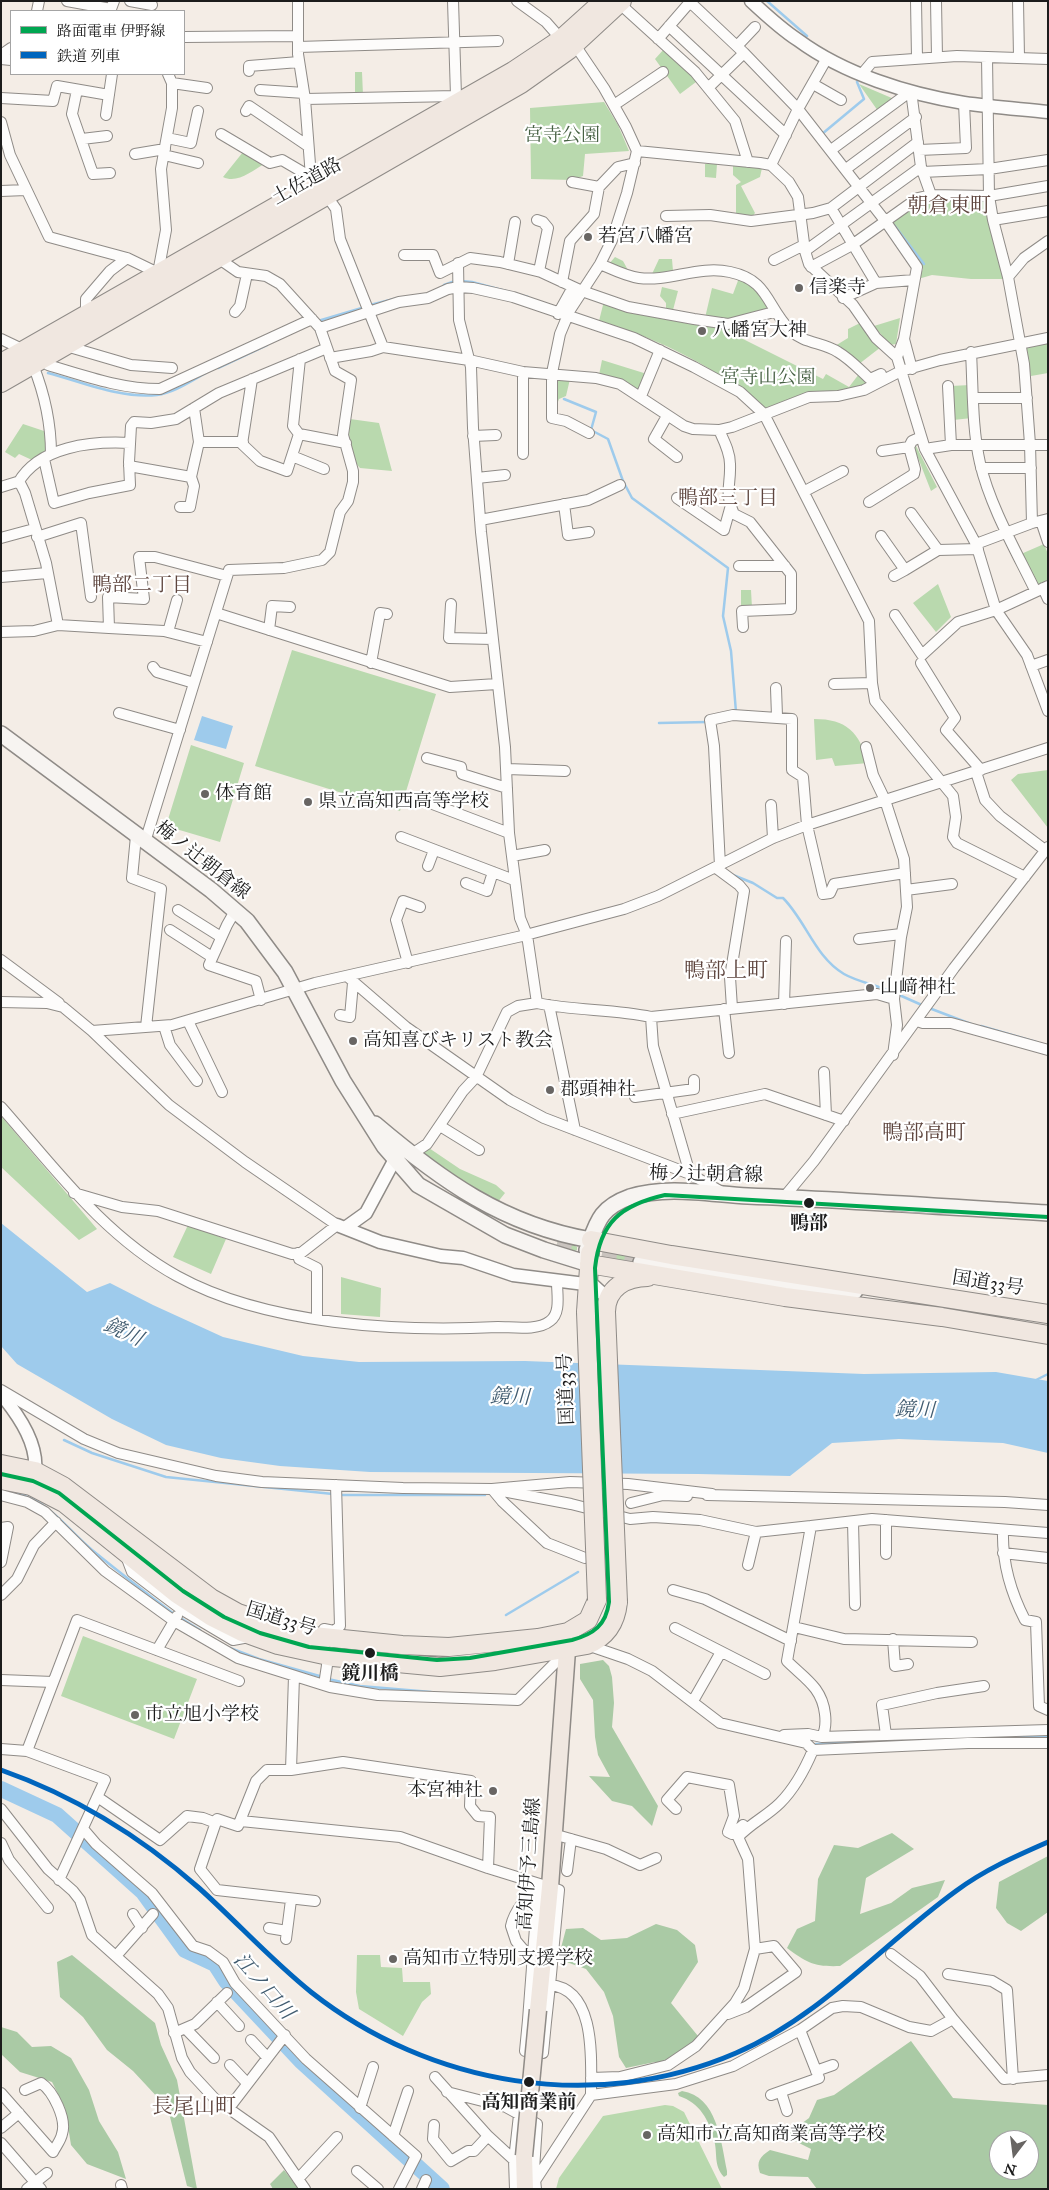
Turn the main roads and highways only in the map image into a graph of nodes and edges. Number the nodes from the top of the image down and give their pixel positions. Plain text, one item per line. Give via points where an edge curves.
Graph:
1 (615, 2) edge
2 (212, 252) junction
3 (1, 363) edge
4 (1, 383) edge
5 (1, 734) edge
6 (388, 1142) junction
7 (1048, 1213) edge
8 (591, 1240) junction
9 (557, 1244) tunnel mouth
10 (641, 1262) tunnel mouth
11 (585, 1263) junction
12 (663, 1276) junction
13 (806, 1287) junction
14 (945, 1299) junction
15 (606, 1303) junction
16 (1048, 1314) edge
17 (942, 1317) junction
18 (1048, 1335) edge
19 (1, 1464) edge
20 (33, 1479) junction
21 (1, 1480) edge
22 (564, 1644) junction
23 (532, 2186) edge

1 - 2 highway, 土佐道路 via 568,42 317,186
2 - 3 highway, 土佐道路 via 158,273
2 - 4 highway, 土佐道路 via 40,365
5 - 6 main road, 梅ノ辻朝倉線 via 211,890 247,921 275,959 363,1113
6 - 8 main road, 梅ノ辻朝倉線 via 412,1154 470,1197 512,1217
6 - 9 main road via 427,1178 488,1218
6 - 11 main road, 梅ノ辻朝倉線 via 395,1159 418,1185 505,1235
7 - 8 main road, 梅ノ辻朝倉線 via 659,1191 629,1198 604,1213 592,1230
8 - 11 highway, 国道33号
8 - 14 highway, 国道33号
10 - 13 main road
11 - 12 highway, 国道33号
11 - 15 highway
11 - 22 highway, 国道33号, bridge via 597,1600 588,1620
12 - 15 highway, 国道33号 via 634,1277 614,1289
12 - 17 highway, 国道33号 via 785,1297
13 - 14 main road
13 - 17 main road
14 - 16 highway, 国道33号
15 - 22 highway, 国道33号, bridge via 618,1602 613,1623 606,1633 587,1645
17 - 18 highway, 国道33号
19 - 20 highway, 国道33号
20 - 21 highway, 国道33号
20 - 22 highway, 国道33号 via 76,1495 211,1598 245,1616 303,1635 449,1647 538,1638
20 - 22 highway, 国道33号 via 177,1594 212,1617 278,1645 328,1656 440,1666 471,1664
22 - 23 main road, 高知伊予三島線, bridge via 553,1834 544,1886 537,2017 519,2158

